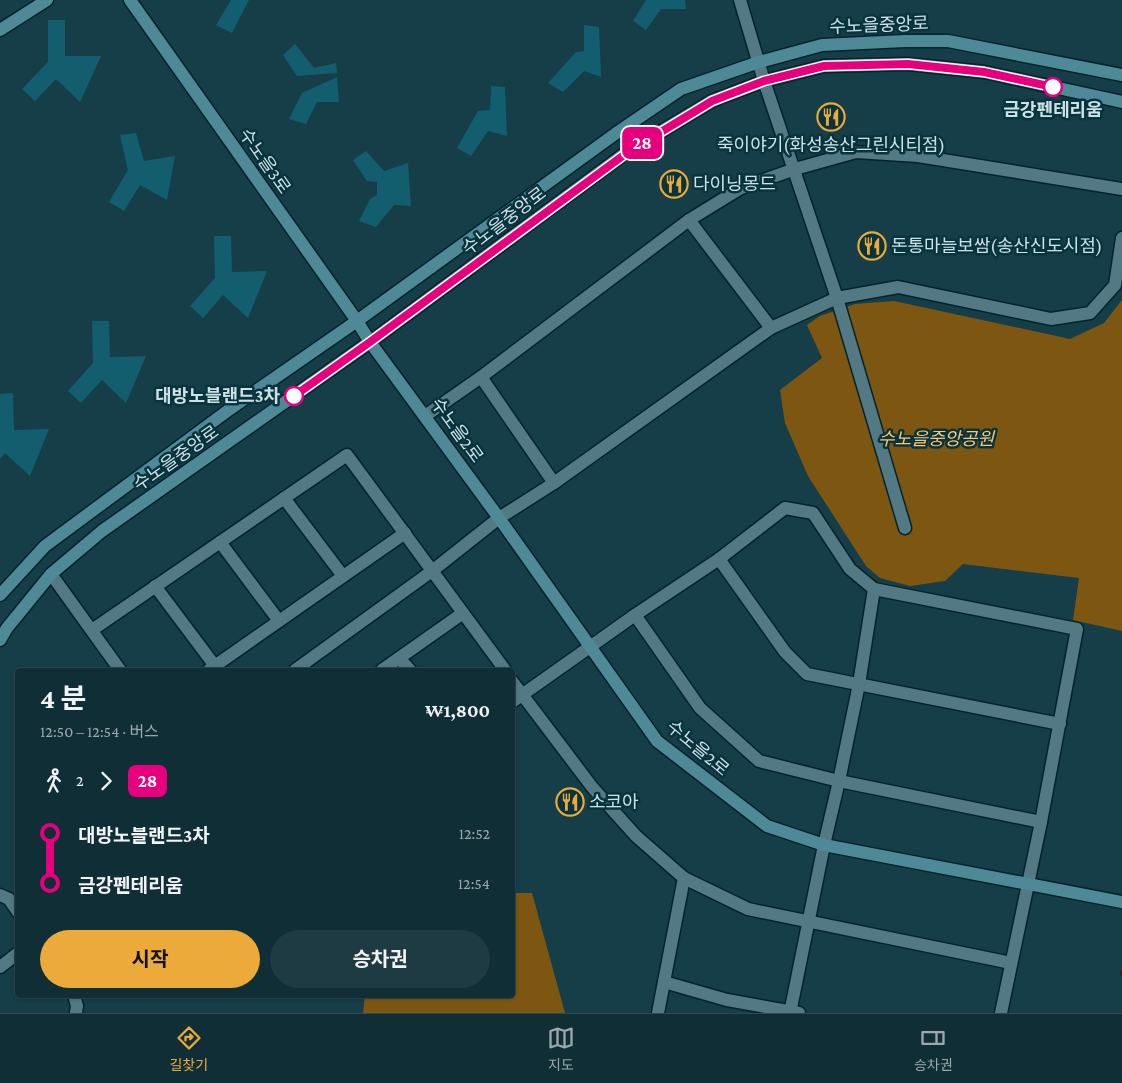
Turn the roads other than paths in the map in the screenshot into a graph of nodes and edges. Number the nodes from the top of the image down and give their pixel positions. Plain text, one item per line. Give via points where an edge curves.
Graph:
1 (46, 0) edge
2 (130, 0) edge
3 (740, 0) edge
4 (0, 30) edge
5 (759, 62) junction
6 (1122, 75) edge
7 (764, 81) junction
8 (1122, 102) edge
9 (795, 170) junction
10 (1122, 189) edge
11 (689, 220) junction
12 (1122, 238) edge
13 (836, 298) junction
14 (358, 321) junction
15 (771, 328) junction
16 (370, 342) junction
17 (481, 377) junction
18 (425, 416) junction
19 (554, 483) junction
20 (284, 498) junction
21 (499, 518) junction
22 (905, 528) dead end
23 (404, 533) junction
24 (220, 542) junction
25 (719, 559) junction
26 (432, 571) junction
27 (51, 574) junction
28 (343, 576) junction
29 (155, 586) junction
30 (874, 589) junction
31 (0, 596) edge
32 (463, 613) junction
33 (635, 615) junction
34 (278, 621) junction
35 (92, 630) junction
36 (0, 640) edge
37 (592, 647) junction
38 (399, 658) junction
39 (119, 668) edge
40 (212, 668) edge
41 (297, 668) edge
42 (385, 668) edge
43 (408, 668) edge
44 (504, 668) edge
45 (859, 684) junction
46 (518, 698) edge
47 (1060, 724) junction
48 (839, 781) junction
49 (1041, 822) junction
50 (824, 845) junction
51 (684, 878) junction
52 (1028, 883) junction
53 (0, 896) edge
54 (1122, 902) edge
55 (15, 908) edge
56 (808, 922) junction
57 (15, 955) edge
58 (1011, 963) junction
59 (0, 967) edge
60 (664, 982) junction
61 (75, 998) edge
62 (793, 1012) edge
63 (76, 1013) edge
64 (658, 1013) edge
65 (1001, 1013) edge

1 - 4 main road
2 - 14 main road, 수노을3로
3 - 5 street
5 - 6 main road, 수노을중앙로 via 822,45 948,41
5 - 7 street
5 - 14 main road, 수노을중앙로 via 681,88
7 - 8 main road, 수노을중앙로 via 824,66 908,64 984,72
7 - 9 street
7 - 16 main road, 수노을중앙로 via 712,101 628,152
9 - 10 street via 856,152 918,156
9 - 11 street via 741,188
9 - 13 street
11 - 15 street
11 - 17 street
12 - 13 street via 1115,284 1090,313 1051,319 898,287
13 - 15 street
13 - 22 street
14 - 16 main road, 수노을3로
14 - 31 main road, 수노을중앙로 via 230,409 45,546
15 - 19 street
16 - 18 main road, 수노을2로
16 - 27 main road, 수노을중앙로 via 102,531
17 - 18 street
17 - 19 street
18 - 21 main road, 수노을2로
19 - 21 street
20 - 23 street via 347,455
20 - 24 street
20 - 28 street
21 - 26 street
21 - 37 main road, 수노을2로
23 - 26 street
23 - 28 street
24 - 29 street
24 - 34 street
25 - 30 street via 785,508 813,513 850,569
25 - 33 street
25 - 45 street via 785,652 807,674
26 - 32 street
26 - 41 street
27 - 35 street
27 - 36 main road, 수노을중앙로
28 - 34 street
29 - 35 street
29 - 40 street
30 - 45 street
30 - 47 street via 1077,629
32 - 38 street
32 - 44 street
33 - 37 street
33 - 48 street via 700,708 759,761
34 - 40 street
35 - 39 street
37 - 46 street
37 - 50 main road, 수노을2로 via 657,741 767,826
38 - 42 street
38 - 43 street
45 - 47 street
45 - 48 street
46 - 51 street via 636,836
47 - 49 street
48 - 49 street
48 - 50 street
49 - 52 street
50 - 52 main road, 수노을2로
50 - 56 street
51 - 56 street via 748,909
51 - 60 street
52 - 54 main road, 수노을2로
52 - 58 street
53 - 55 street via 8,899
56 - 58 street
56 - 62 street
57 - 59 street
58 - 65 street
60 - 62 street via 727,1000
60 - 64 street
61 - 63 street

